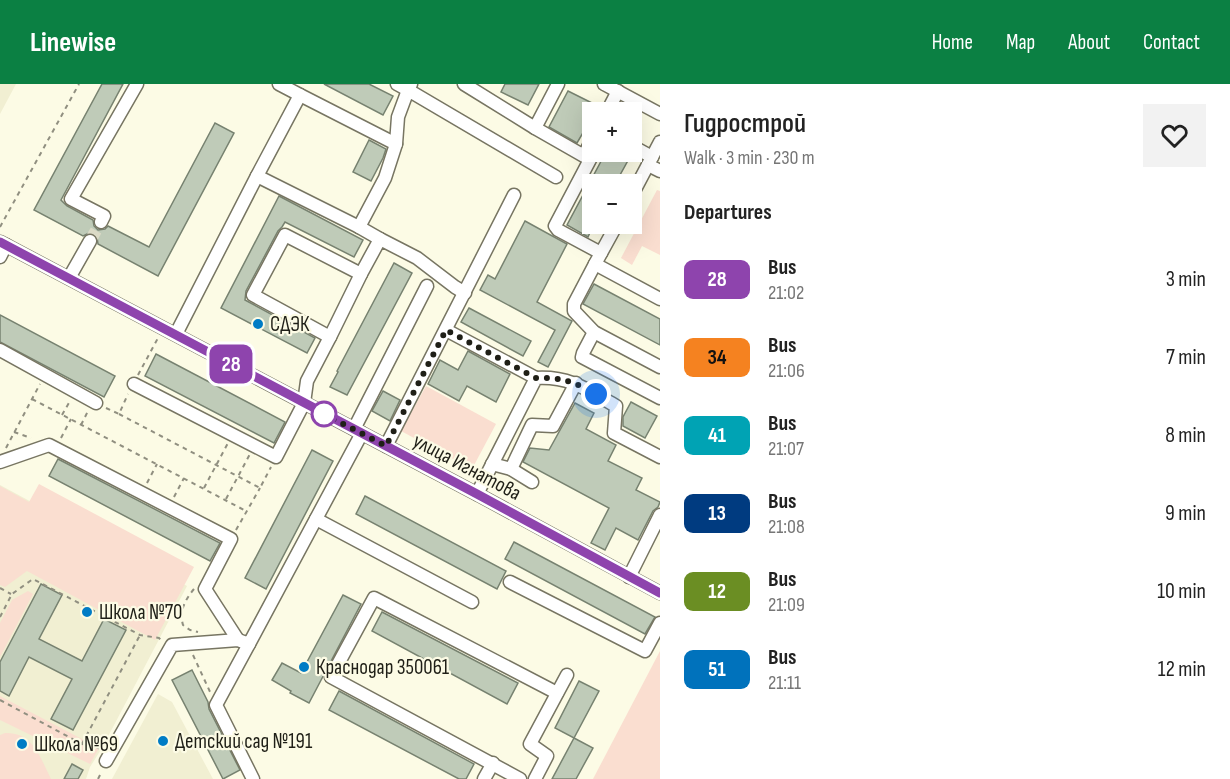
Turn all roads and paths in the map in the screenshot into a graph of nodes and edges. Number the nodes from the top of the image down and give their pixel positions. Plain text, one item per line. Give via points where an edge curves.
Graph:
1 (79, 84) edge
2 (137, 84) edge
3 (279, 84) edge
4 (464, 84) edge
5 (558, 84) edge
6 (604, 84) edge
7 (406, 86) edge
8 (485, 89) edge
9 (618, 92) junction
10 (300, 95) junction
11 (612, 102) edge
12 (660, 114) edge
13 (535, 128) junction
14 (660, 142) edge
15 (396, 144) junction
16 (642, 154) edge
17 (582, 155) edge
18 (650, 161) junction
19 (589, 162) edge
20 (660, 171) edge
21 (257, 176) junction
22 (642, 176) edge
23 (555, 177) dead end
24 (514, 195) dead end
25 (101, 222) dead end
26 (0, 224) edge
27 (359, 227) junction
28 (611, 234) edge
29 (380, 239) junction
30 (90, 242) tunnel mouth
31 (3, 243) edge
32 (0, 257) edge
33 (598, 259) junction
34 (361, 274) junction
35 (69, 278) junction
36 (427, 285) dead end
37 (465, 293) junction
38 (660, 299) edge
39 (446, 330) junction
40 (594, 332) junction
41 (176, 334) junction
42 (330, 337) junction
43 (158, 338) dead end
44 (0, 350) edge
45 (660, 367) edge
46 (45, 375) junction
47 (536, 378) junction
48 (576, 383) junction
49 (134, 384) joint
50 (75, 392) junction
51 (660, 398) edge
52 (32, 399) junction
53 (95, 402) junction
54 (124, 402) dead end
55 (304, 403) junction
56 (118, 414) junction
57 (62, 415) junction
58 (71, 419) junction
59 (81, 425) junction
60 (358, 431) junction
61 (232, 435) junction
62 (254, 446) junction
63 (386, 446) junction
64 (55, 448) junction
65 (5, 450) dead end
66 (660, 457) edge
67 (276, 458) junction
68 (0, 462) edge
69 (157, 464) junction
70 (492, 464) junction
71 (217, 465) junction
72 (511, 470) junction
73 (238, 476) junction
74 (184, 478) junction
75 (532, 482) dead end
76 (260, 488) junction
77 (204, 489) junction
78 (142, 493) junction
79 (477, 494) junction
80 (225, 500) junction
81 (169, 507) junction
82 (246, 511) junction
83 (660, 515) edge
84 (316, 519) junction
85 (231, 539) junction
86 (629, 577) junction
87 (510, 582) dead end
88 (0, 588) edge
89 (205, 589) junction
90 (660, 593) edge
91 (12, 594) junction
92 (472, 602) dead end
93 (0, 617) edge
94 (660, 623) edge
95 (140, 635) junction
96 (244, 642) junction
97 (208, 643) junction
98 (188, 644) junction
99 (169, 650) junction
100 (567, 675) dead end
101 (557, 693) junction
102 (0, 700) edge
103 (216, 705) junction
104 (82, 744) junction
105 (102, 748) dead end
106 (106, 760) dead end
107 (493, 763) junction
108 (253, 779) edge
109 (484, 779) edge
110 (520, 779) edge
111 (535, 779) edge

1 - 26 path
2 - 25 street via 71,199 104,216
3 - 10 street
4 - 8 street
5 - 13 street
6 - 9 street
7 - 15 street
7 - 23 street
8 - 13 street
9 - 11 street
9 - 12 street
10 - 15 street
10 - 21 street
13 - 17 street
14 - 18 street
15 - 27 street via 385,178
16 - 18 street
18 - 20 street
18 - 22 street
19 - 33 street via 555,226
21 - 27 street
21 - 41 street
24 - 37 street
27 - 29 street
28 - 33 street
29 - 34 street
29 - 37 street via 417,258
30 - 35 street
31 - 32 street
31 - 35 street, улица Игнатова
33 - 38 street
33 - 40 street via 573,308
34 - 42 street
34 - 42 street via 285,235 253,296
35 - 41 street, улица Игнатова
36 - 60 street
37 - 39 street
39 - 47 street
39 - 63 street
40 - 45 street
40 - 51 street via 582,357
41 - 55 street, улица Игнатова
42 - 55 street via 307,381
43 - 49 path
44 - 46 street
46 - 50 street
46 - 52 path
47 - 48 street
47 - 70 street
48 - 66 street via 616,406 614,433
48 - 72 street via 553,426 532,425
49 - 61 street
50 - 53 street
50 - 57 path
52 - 57 path
52 - 65 path
53 - 56 path
53 - 59 path
54 - 56 path
55 - 60 street, улица Игнатова
55 - 67 street
56 - 71 path
57 - 58 path
58 - 59 path
58 - 64 path
59 - 69 path
60 - 63 street, улица Игнатова
60 - 84 street
61 - 62 street
61 - 71 path
62 - 67 street
62 - 73 path
63 - 79 street, улица Игнатова
64 - 68 street via 49,445
64 - 78 street
67 - 76 path
69 - 74 path
69 - 78 path
70 - 72 street
70 - 79 street
71 - 73 path
71 - 77 path
72 - 75 street
73 - 76 path
73 - 80 path
74 - 77 path
74 - 81 path
76 - 82 path
77 - 80 path
78 - 81 street
79 - 86 street, улица Игнатова
80 - 82 path
81 - 85 street
82 - 85 path
83 - 86 street
84 - 92 street
84 - 96 street
85 - 89 street
86 - 90 street, улица Игнатова
87 - 94 street via 645,651
88 - 91 path
89 - 96 street
89 - 97 path via 192,591 182,608 181,621
91 - 93 path
91 - 95 path via 33,579
95 - 99 path via 159,638
95 - 104 path
96 - 97 street
96 - 103 street
97 - 98 street
98 - 99 street via 172,645
98 - 103 path
99 - 106 street
100 - 101 street
101 - 107 street via 374,598 331,677
101 - 111 street via 531,744 547,756
102 - 104 path
103 - 108 street
104 - 105 path
107 - 109 street
107 - 110 street

